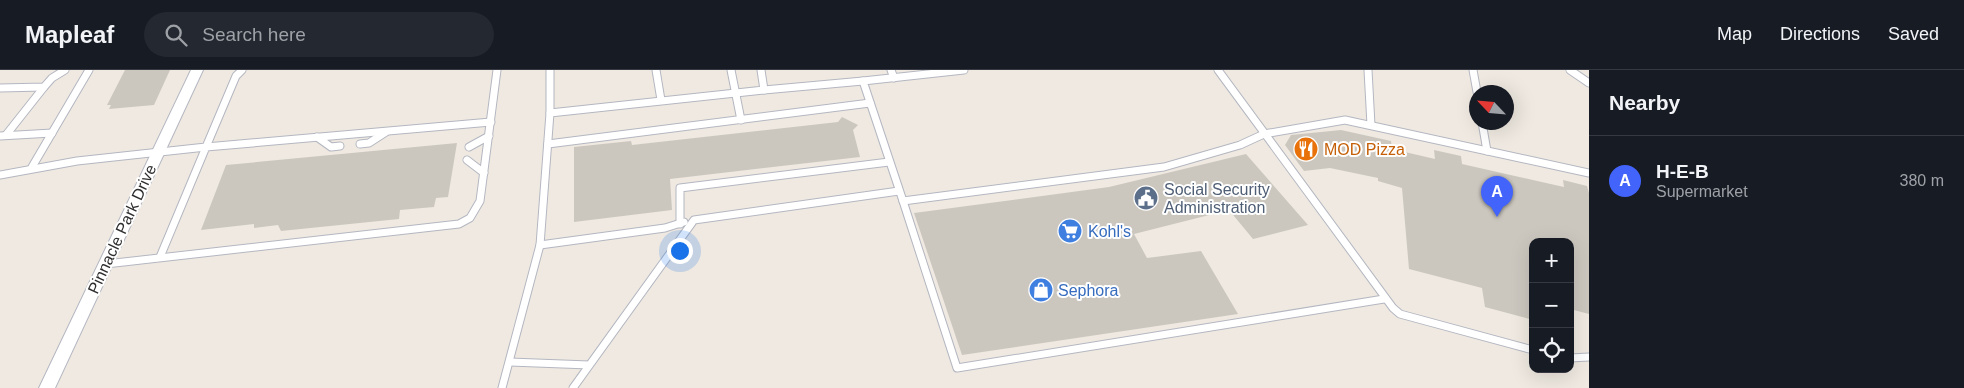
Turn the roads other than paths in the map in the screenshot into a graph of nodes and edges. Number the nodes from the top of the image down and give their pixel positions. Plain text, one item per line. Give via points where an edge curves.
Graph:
1 (65, 70) edge
2 (89, 70) edge
3 (197, 70) edge
4 (242, 70) edge
5 (497, 70) edge
6 (550, 70) edge
7 (656, 70) edge
8 (731, 70) edge
9 (761, 70) edge
10 (891, 70) edge
11 (964, 70) edge
12 (1218, 70) edge
13 (1368, 70) edge
14 (1473, 70) edge
15 (1570, 70) edge
16 (932, 72) edge
17 (894, 78) junction
18 (863, 81) junction
19 (1589, 83) edge
20 (1476, 85) edge
21 (44, 87) junction
22 (0, 88) edge
23 (764, 90) junction
24 (735, 92) junction
25 (660, 100) junction
26 (870, 103) junction
27 (550, 113) junction
28 (741, 120) junction
29 (491, 122) junction
30 (1370, 125) junction
31 (1483, 130) edge
32 (388, 131) junction
33 (52, 133) junction
34 (1264, 134) junction
35 (3, 136) edge
36 (489, 136) junction
37 (317, 137) junction
38 (360, 144) dead end
39 (548, 144) junction
40 (340, 146) dead end
41 (206, 147) junction
42 (469, 147) dead end
43 (159, 151) junction
44 (1487, 151) junction
45 (467, 160) dead end
46 (890, 162) junction
47 (32, 167) junction
48 (1589, 173) edge
49 (484, 174) junction
50 (0, 175) edge
51 (899, 191) junction
52 (903, 201) junction
53 (694, 220) junction
54 (680, 224) junction
55 (540, 245) junction
56 (160, 257) junction
57 (106, 264) junction
58 (1384, 298) junction
59 (1529, 349) edge
60 (1589, 357) edge
61 (1574, 358) edge
62 (510, 362) junction
63 (589, 366) junction
64 (47, 388) edge
65 (502, 388) edge
66 (573, 388) edge

1 - 21 lane
2 - 33 lane
3 - 43 street, Pinnacle Park Drive
4 - 41 lane via 236,76
5 - 29 lane
6 - 27 lane
7 - 25 lane
8 - 24 lane
9 - 23 lane
10 - 17 lane
11 - 16 lane
12 - 34 lane
13 - 30 lane
14 - 20 lane
15 - 19 lane
16 - 17 lane
17 - 18 lane
18 - 23 lane
18 - 26 lane
21 - 22 lane
21 - 35 lane
23 - 24 lane
24 - 25 lane
24 - 28 lane
25 - 27 lane
26 - 28 lane
26 - 46 lane
27 - 39 lane
28 - 39 lane
29 - 32 lane
29 - 36 lane
30 - 34 lane via 1345,120
30 - 44 lane
31 - 44 lane
32 - 37 lane
32 - 38 lane via 368,144
33 - 35 lane
33 - 47 lane
34 - 52 lane via 1240,145 1164,167
34 - 58 lane
36 - 42 lane
36 - 49 lane
37 - 40 lane via 331,147
37 - 41 lane
39 - 55 lane
41 - 43 lane
41 - 56 lane
43 - 47 lane
43 - 57 street, Pinnacle Park Drive
44 - 48 lane
45 - 49 lane
46 - 51 lane
46 - 54 lane via 680,188
47 - 50 lane
49 - 56 lane via 476,210 459,224
51 - 52 lane
51 - 53 lane
52 - 58 lane via 956,368
53 - 54 lane
53 - 63 lane
54 - 55 lane
55 - 62 lane
56 - 57 lane
57 - 64 street, Pinnacle Park Drive
58 - 59 lane via 1400,314
60 - 61 lane
62 - 63 lane
62 - 65 lane
63 - 66 lane

